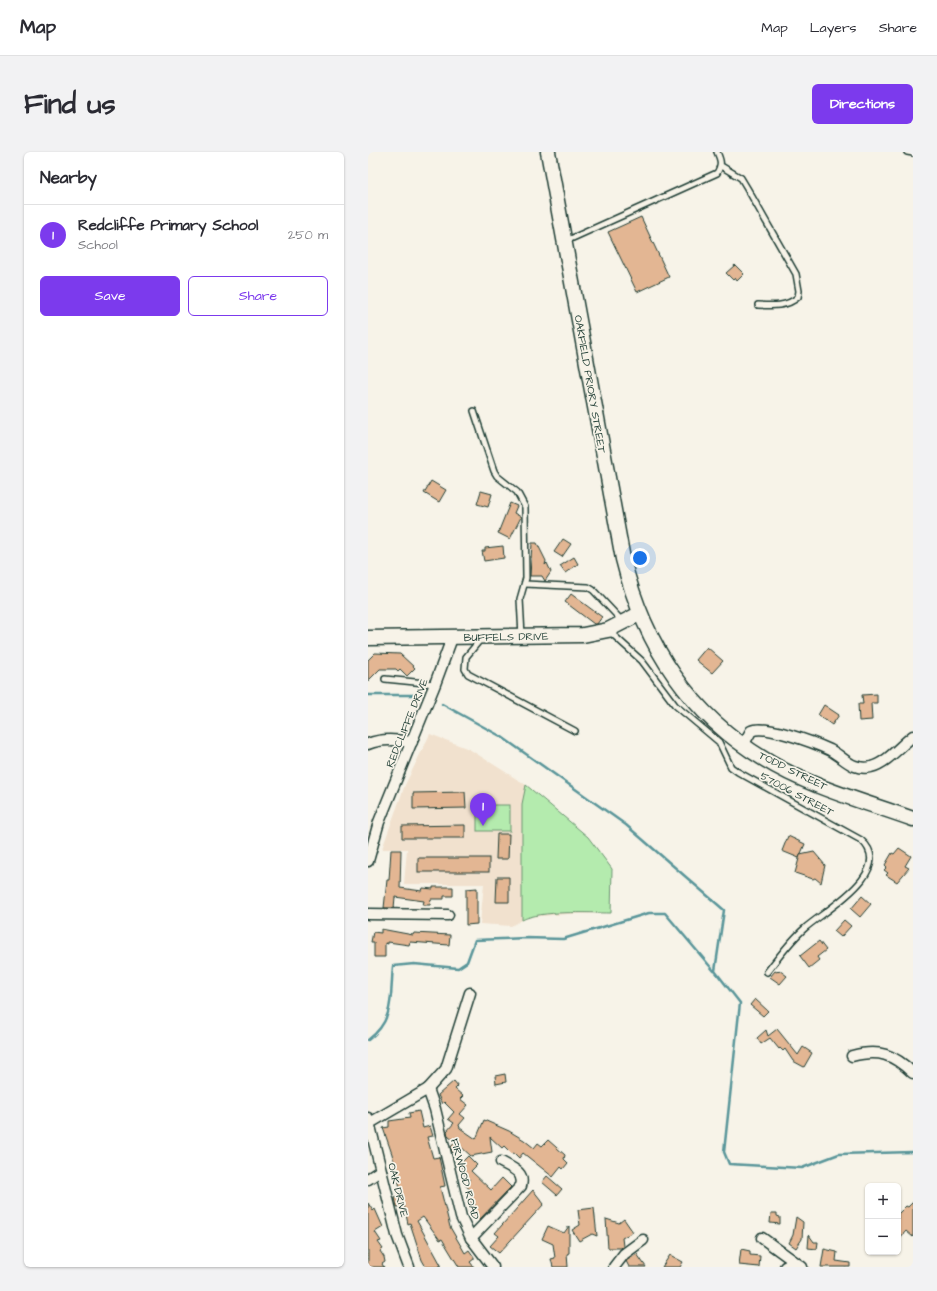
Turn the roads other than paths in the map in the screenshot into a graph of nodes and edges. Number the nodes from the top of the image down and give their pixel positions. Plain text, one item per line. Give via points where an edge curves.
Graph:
1 (548, 152) edge
2 (717, 152) edge
3 (907, 152) edge
4 (913, 153) edge
5 (721, 166) junction
6 (566, 242) junction
7 (758, 306) dead end
8 (474, 411) dead end
9 (525, 584) junction
10 (639, 614) junction
11 (623, 622) junction
12 (608, 630) junction
13 (482, 637) junction
14 (522, 637) junction
15 (368, 638) edge
16 (452, 638) junction
17 (385, 679) dead end
18 (436, 684) junction
19 (575, 731) dead end
20 (913, 736) edge
21 (412, 742) junction
22 (368, 744) edge
23 (745, 746) junction
24 (913, 819) edge
25 (368, 862) edge
26 (368, 914) edge
27 (448, 915) dead end
28 (767, 972) dead end
29 (470, 993) dead end
30 (852, 1056) dead end
31 (913, 1073) edge
32 (428, 1090) junction
33 (369, 1121) edge
34 (501, 1162) dead end
35 (380, 1171) junction
36 (368, 1179) edge
37 (471, 1238) junction
38 (762, 1238) dead end
39 (643, 1240) dead end
40 (794, 1265) edge
41 (409, 1267) edge
42 (493, 1267) edge
43 (614, 1267) edge

1 - 6 street, OAKFIELD PRIORY STREET
2 - 5 lane
3 - 4 lane
5 - 6 lane via 717,173
5 - 7 lane via 741,178 799,283 798,297 792,302 784,305
6 - 10 street, OAKFIELD PRIORY STREET via 620,543 629,585
8 - 9 lane via 494,471 517,492 525,507
9 - 11 lane via 588,586
9 - 14 lane via 520,599
10 - 11 street, BUFFELS DRIVE
10 - 23 street, TODD STREET via 659,653 685,690 706,714
11 - 12 street, BUFFELS DRIVE
12 - 14 street, BUFFELS DRIVE via 583,635
12 - 28 lane, 57006 STREET via 642,661 675,705 719,742 731,767 861,840 870,851 869,865 854,889 837,905 804,928
13 - 14 street, BUFFELS DRIVE
13 - 16 street, BUFFELS DRIVE
13 - 19 lane via 466,657 464,669 468,674
15 - 16 street, BUFFELS DRIVE
16 - 18 street, REDCLIFFE DRIVE
17 - 18 lane
18 - 21 street, REDCLIFFE DRIVE
20 - 23 street via 879,763 863,768 847,763 827,749 762,728 751,731
21 - 22 street via 387,740
21 - 25 street, REDCLIFFE DRIVE via 379,822
23 - 24 street, TODD STREET via 765,760 827,789
26 - 27 street
29 - 32 street via 446,1069
30 - 31 street via 863,1053 888,1054
32 - 33 street
32 - 37 street, FIRWOOD ROAD via 461,1217
33 - 35 street, OAK DRIVE
34 - 37 street via 520,1174 523,1180 521,1186
35 - 36 street
35 - 41 street, OAK DRIVE via 397,1236
37 - 42 street, FIRWOOD ROAD
38 - 40 street
39 - 43 street via 624,1254

